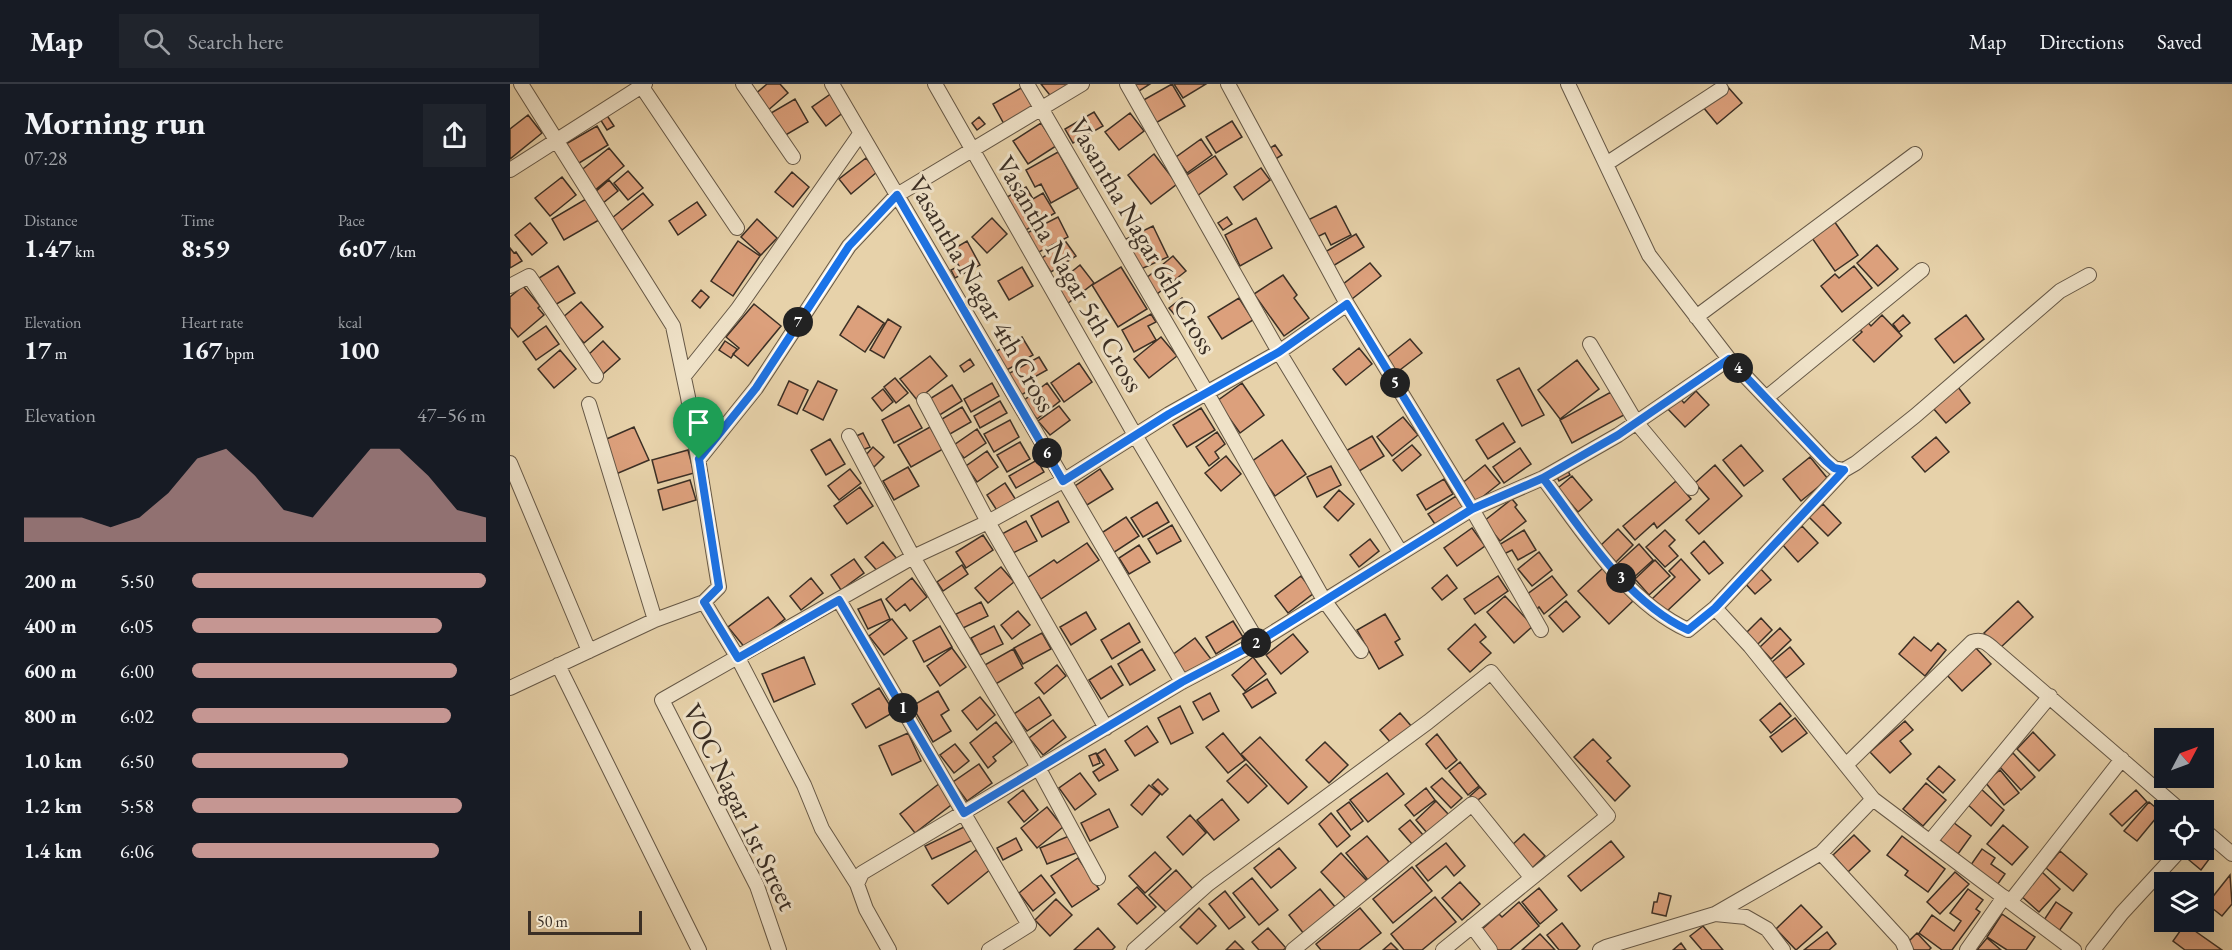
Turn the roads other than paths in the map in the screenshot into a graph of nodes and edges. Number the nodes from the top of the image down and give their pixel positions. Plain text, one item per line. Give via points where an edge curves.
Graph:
1 (521, 84) edge
2 (742, 84) edge
3 (832, 84) edge
4 (935, 84) edge
5 (1027, 84) edge
6 (1082, 84) edge
7 (1127, 84) edge
8 (1228, 84) edge
9 (1568, 84) edge
10 (642, 85) edge
11 (1721, 89) dead end
12 (1041, 108) junction
13 (860, 134) junction
14 (555, 140) junction
15 (972, 150) junction
16 (1915, 154) dead end
17 (793, 157) dead end
18 (1606, 164) junction
19 (510, 170) edge
20 (897, 195) junction
21 (737, 228) dead end
22 (1922, 270) dead end
23 (2089, 275) dead end
24 (510, 286) edge
25 (1347, 304) junction
26 (1696, 317) junction
27 (1590, 344) dead end
28 (1279, 352) junction
29 (1729, 359) junction
30 (596, 376) dead end
31 (684, 376) junction
32 (1207, 393) junction
33 (1766, 398) junction
34 (924, 400) dead end
35 (589, 404) dead end
36 (1636, 422) junction
37 (1135, 435) junction
38 (849, 436) dead end
39 (699, 459) junction
40 (510, 463) edge
41 (1844, 470) junction
42 (1543, 478) junction
43 (1063, 481) junction
44 (1691, 488) dead end
45 (1472, 509) junction
46 (988, 522) junction
47 (1401, 553) junction
48 (913, 557) junction
49 (839, 600) junction
50 (1324, 600) junction
51 (704, 602) junction
52 (1715, 608) junction
53 (655, 620) junction
54 (1541, 630) dead end
55 (1258, 642) junction
56 (589, 651) junction
57 (1361, 651) dead end
58 (738, 658) junction
59 (558, 666) junction
60 (1182, 682) junction
61 (510, 688) edge
62 (2050, 696) junction
63 (1106, 728) junction
64 (2122, 759) junction
65 (1847, 764) junction
66 (1039, 769) junction
67 (1873, 799) junction
68 (2169, 800) edge
69 (964, 813) junction
70 (2214, 839) edge
71 (1931, 840) junction
72 (1821, 853) junction
73 (2232, 854) edge
74 (2171, 860) edge
75 (1531, 877) junction
76 (1098, 878) dead end
77 (857, 884) junction
78 (2007, 900) junction
79 (1715, 914) junction
80 (1472, 926) junction
81 (699, 950) edge
82 (779, 950) edge
83 (889, 950) edge
84 (988, 950) edge
85 (1136, 950) edge
86 (1293, 950) edge
87 (1443, 950) edge
88 (1490, 950) edge
89 (1600, 950) edge
90 (1783, 950) edge
91 (1906, 950) edge
92 (1967, 950) edge
93 (2074, 950) edge
94 (2093, 950) edge

1 - 14 street
2 - 17 street
3 - 13 street, Vasantha Nagar 4th Cross
4 - 15 street, Vasantha Nagar 5th Cross
5 - 12 street, Vasantha Nagar 6th Cross
6 - 12 street
7 - 28 street
8 - 25 street
9 - 18 street
10 - 14 street
10 - 21 street
11 - 18 street
12 - 15 street
12 - 32 street, Vasantha Nagar 6th Cross
13 - 20 street, Vasantha Nagar 4th Cross
13 - 31 street via 737,310
14 - 19 street
14 - 31 street via 673,326
15 - 20 street
15 - 37 street, Vasantha Nagar 5th Cross
16 - 26 street
18 - 26 street via 1649,255
20 - 39 street via 849,246 756,388
20 - 43 street, Vasantha Nagar 4th Cross
22 - 33 street
23 - 41 street via 2060,291 1915,416
24 - 30 street via 529,276
25 - 28 street
25 - 45 street
26 - 29 street
27 - 36 street
28 - 32 street
28 - 47 street
29 - 33 street
29 - 36 street
31 - 39 street
32 - 37 street
32 - 50 street, Vasantha Nagar 6th Cross
33 - 41 street via 1826,461
34 - 46 street
35 - 53 street
36 - 42 street
36 - 44 street
37 - 43 street
37 - 55 street, Vasantha Nagar 5th Cross
38 - 48 street
39 - 51 street via 719,587
40 - 56 street
41 - 52 street
42 - 45 street
42 - 52 street via 1613,572 1669,621 1688,630
43 - 46 street
43 - 60 street, Vasantha Nagar 4th Cross
45 - 47 street
45 - 54 street
46 - 48 street
46 - 63 street
47 - 50 street
48 - 49 street
48 - 66 street
49 - 58 street
49 - 69 street
50 - 55 street
50 - 57 street, Vasantha Nagar 6th Cross
51 - 53 street
51 - 58 street
52 - 65 street
53 - 56 street
55 - 60 street
56 - 59 street
58 - 77 street via 804,785 822,829
58 - 82 street, VOC Nagar 1st Street via 662,700 757,886
59 - 61 street
59 - 81 street
60 - 63 street
62 - 64 street
62 - 65 street via 1977,640
62 - 71 street
63 - 66 street
64 - 68 street
64 - 78 street
65 - 67 street
66 - 69 street
66 - 76 street
67 - 71 street
67 - 72 street
69 - 77 street via 862,873
69 - 84 street via 1029,925
70 - 73 street
71 - 78 street
72 - 79 street
72 - 91 street
74 - 94 street
75 - 80 street
75 - 85 street via 1608,816 1491,672 1208,884
75 - 86 street via 1472,804
77 - 83 street
78 - 92 street
78 - 93 street
79 - 89 street
79 - 90 street via 1746,916 1767,929
80 - 87 street
80 - 88 street

